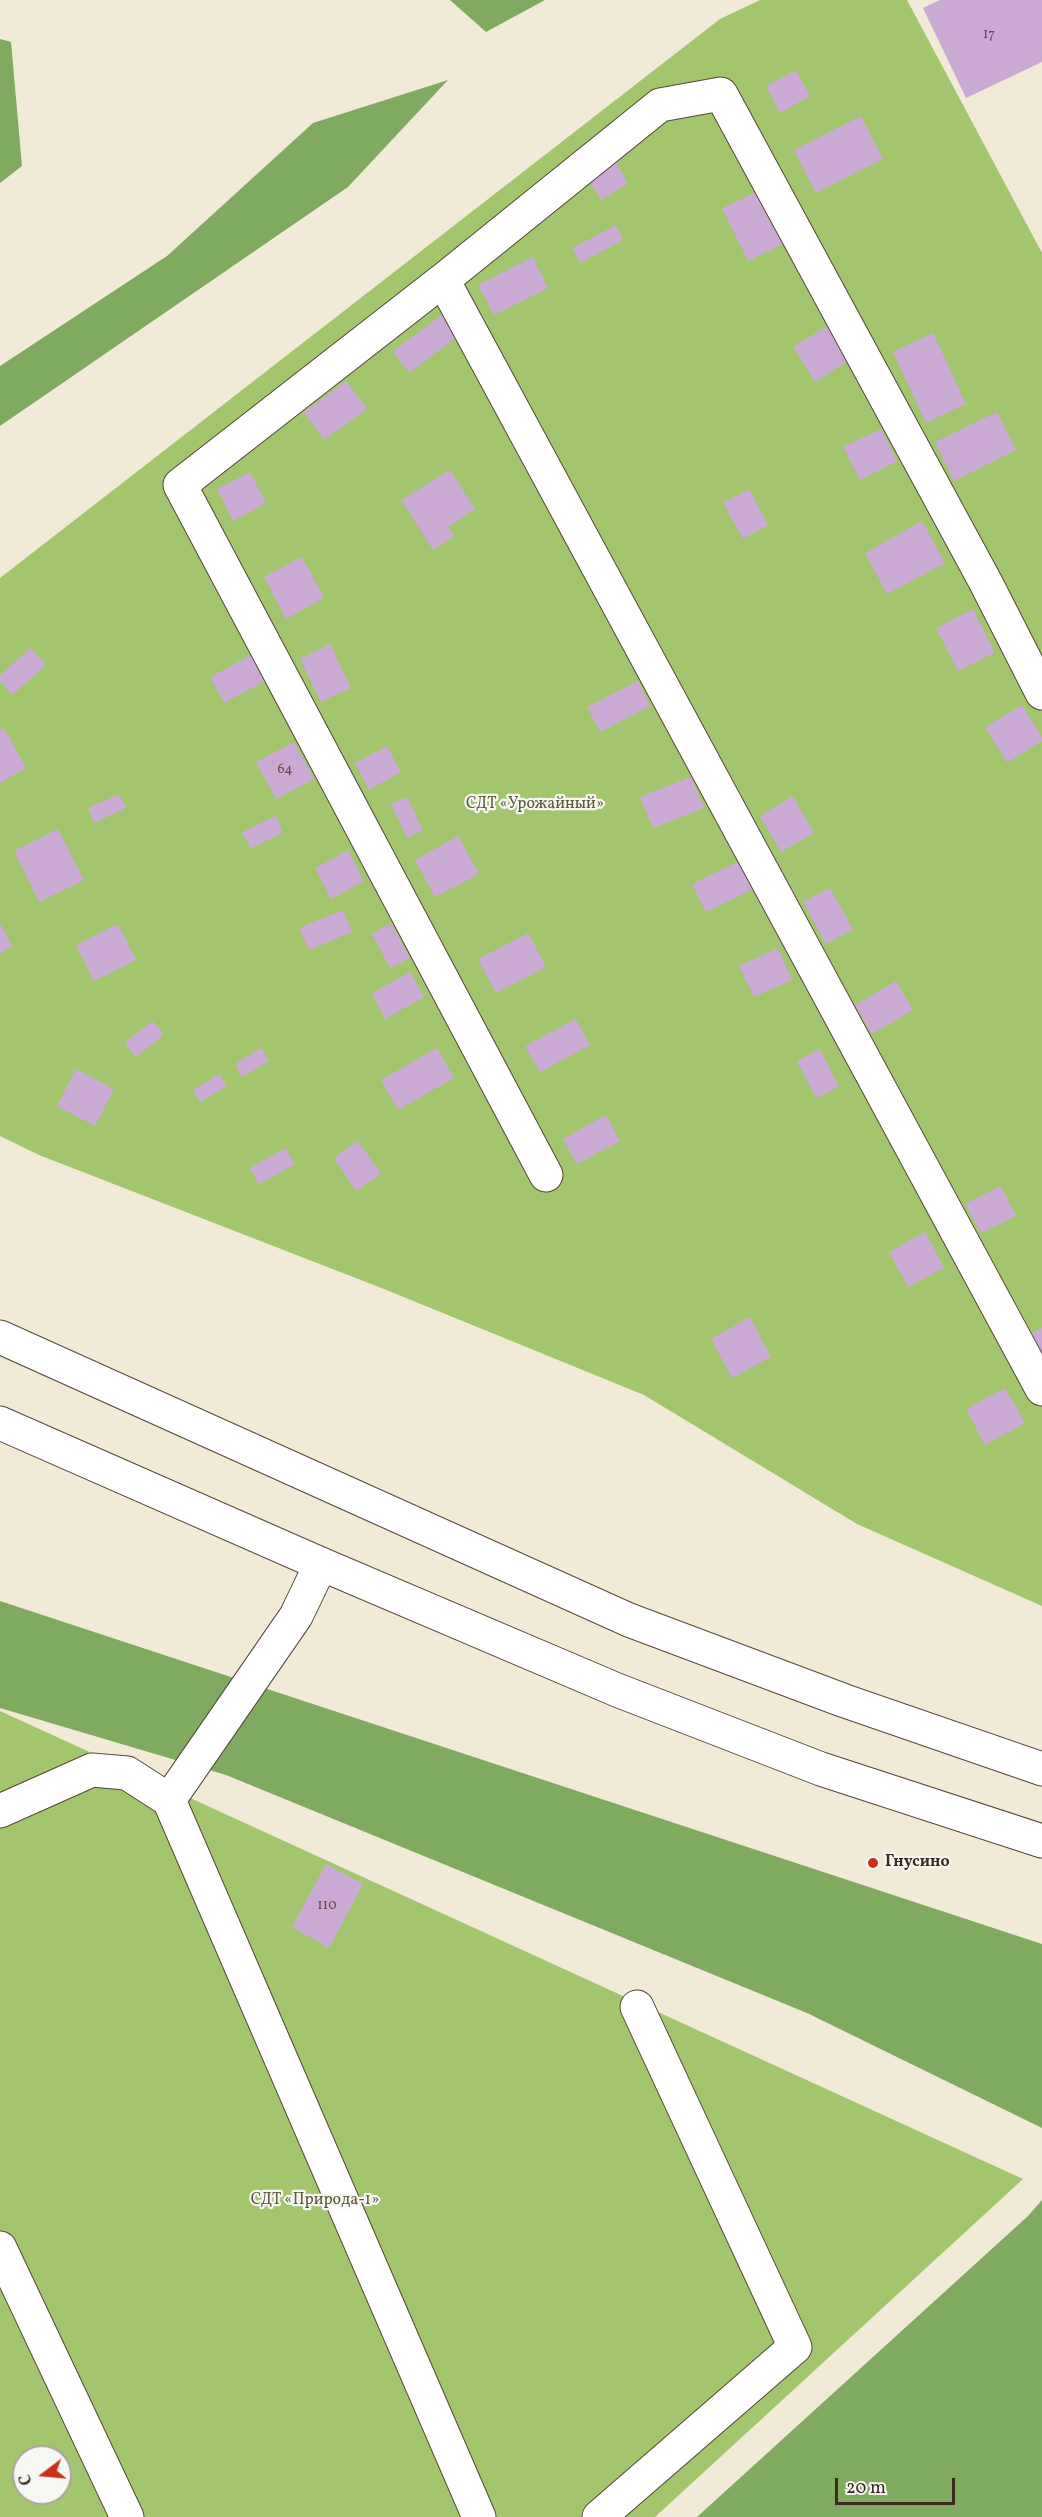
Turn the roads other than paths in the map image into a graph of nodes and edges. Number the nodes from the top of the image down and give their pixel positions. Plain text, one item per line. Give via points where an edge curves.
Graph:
1 (443, 280) junction
2 (1042, 693) edge
3 (546, 1175) dead end
4 (0, 1336) edge
5 (1042, 1389) edge
6 (0, 1423) edge
7 (321, 1564) junction
8 (1042, 1769) edge
9 (169, 1800) junction
10 (0, 1811) edge
11 (1042, 1841) edge
12 (637, 2007) dead end
13 (0, 2248) edge
14 (127, 2517) edge
15 (479, 2517) edge
16 (599, 2517) edge

1 - 2 main road via 660,105 720,94 981,572
1 - 3 main road via 180,485
1 - 5 main road
4 - 8 main road via 629,1620
6 - 7 main road
7 - 9 main road via 296,1616
7 - 11 main road via 617,1690 811,1764
9 - 10 main road via 127,1773 92,1770
9 - 15 main road
12 - 16 main road via 795,2347
13 - 14 main road

